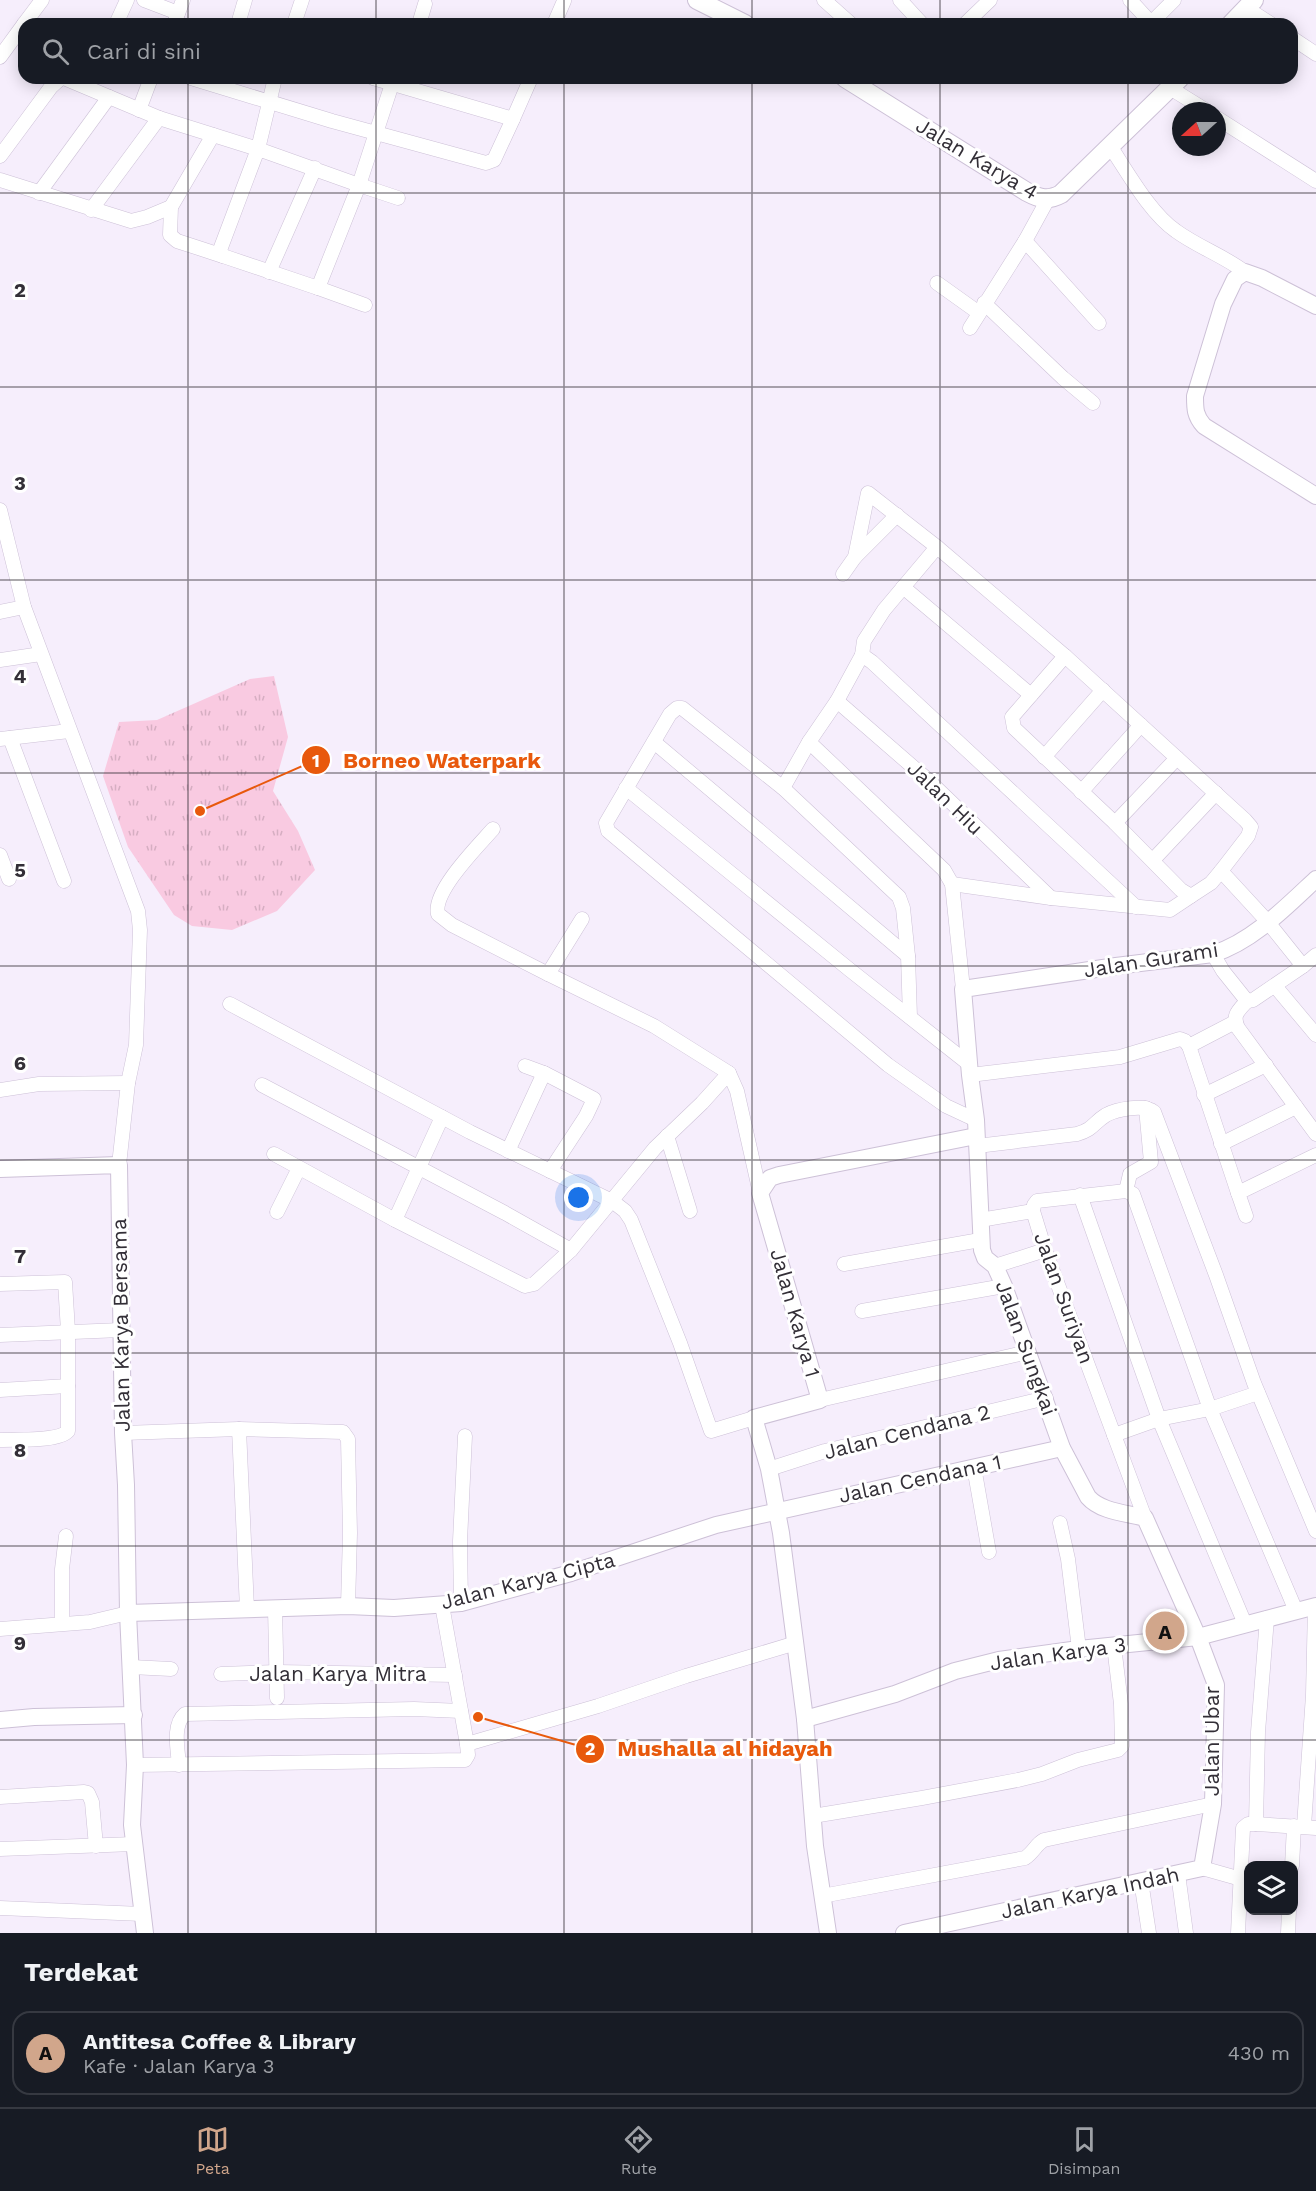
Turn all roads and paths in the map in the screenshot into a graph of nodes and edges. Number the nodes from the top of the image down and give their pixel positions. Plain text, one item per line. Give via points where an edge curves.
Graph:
1 (42, 0) edge
2 (127, 0) edge
3 (144, 0) edge
4 (245, 0) edge
5 (302, 0) edge
6 (824, 0) edge
7 (900, 0) edge
8 (1130, 0) edge
9 (1174, 0) edge
10 (564, 2) dead end
11 (707, 2) edge
12 (980, 3) edge
13 (424, 4) dead end
14 (1250, 4) edge
15 (179, 16) edge
16 (28, 18) edge
17 (119, 18) edge
18 (240, 18) edge
19 (296, 18) edge
20 (420, 18) edge
21 (557, 18) edge
22 (735, 18) edge
23 (844, 18) edge
24 (916, 18) edge
25 (969, 18) edge
26 (1146, 18) edge
27 (1156, 18) edge
28 (1237, 18) edge
29 (1264, 18) edge
30 (18, 32) edge
31 (1298, 42) edge
32 (1316, 54) edge
33 (0, 57) edge
34 (55, 84) edge
35 (91, 84) edge
36 (149, 84) edge
37 (212, 84) edge
38 (274, 84) edge
39 (397, 84) edge
40 (404, 84) edge
41 (528, 84) edge
42 (855, 84) edge
43 (1174, 84) edge
44 (1176, 84) edge
45 (109, 97) junction
46 (270, 101) junction
47 (1197, 102) edge
48 (139, 110) junction
49 (159, 118) junction
50 (513, 119) junction
51 (1226, 124) edge
52 (375, 133) junction
53 (213, 135) junction
54 (1110, 146) junction
55 (258, 149) junction
56 (0, 156) edge
57 (315, 168) junction
58 (0, 180) edge
59 (1316, 182) edge
60 (359, 185) junction
61 (39, 193) junction
62 (398, 198) dead end
63 (1048, 199) junction
64 (171, 207) junction
65 (91, 210) junction
66 (1025, 241) junction
67 (223, 256) junction
68 (269, 272) junction
69 (1245, 272) junction
70 (937, 283) dead end
71 (318, 288) junction
72 (365, 304) dead end
73 (1316, 306) edge
74 (981, 308) junction
75 (1100, 323) dead end
76 (970, 328) dead end
77 (1093, 403) dead end
78 (872, 479) dead end
79 (868, 493) junction
80 (1316, 496) edge
81 (0, 510) edge
82 (897, 515) junction
83 (937, 547) junction
84 (855, 557) junction
85 (5, 559) edge
86 (843, 574) dead end
87 (903, 587) junction
88 (24, 608) junction
89 (0, 612) edge
90 (41, 654) junction
91 (862, 655) junction
92 (1065, 656) junction
93 (0, 660) edge
94 (1103, 690) junction
95 (1031, 695) junction
96 (837, 701) junction
97 (1141, 725) junction
98 (69, 731) junction
99 (5, 739) edge
100 (654, 742) junction
101 (809, 742) junction
102 (1044, 757) junction
103 (1177, 758) junction
104 (626, 788) junction
105 (783, 788) junction
106 (1081, 792) junction
107 (1216, 793) junction
108 (1115, 823) junction
109 (493, 829) dead end
110 (0, 855) edge
111 (1153, 860) junction
112 (1221, 872) junction
113 (9, 879) dead end
114 (1316, 879) edge
115 (64, 881) dead end
116 (952, 884) junction
117 (1191, 896) junction
118 (1051, 898) junction
119 (1136, 907) junction
120 (582, 919) dead end
121 (1267, 921) junction
122 (1213, 954) junction
123 (1316, 955) edge
124 (909, 956) junction
125 (1303, 966) junction
126 (548, 974) junction
127 (1275, 986) junction
128 (963, 989) junction
129 (1247, 1001) junction
130 (230, 1004) dead end
131 (910, 1017) junction
132 (1235, 1022) junction
133 (1314, 1029) edge
134 (1189, 1046) junction
135 (1266, 1065) junction
136 (525, 1066) dead end
137 (970, 1069) junction
138 (544, 1073) junction
139 (729, 1073) junction
140 (128, 1083) junction
141 (262, 1085) dead end
142 (0, 1090) edge
143 (1204, 1095) junction
144 (1296, 1107) junction
145 (1146, 1108) junction
146 (442, 1117) junction
147 (976, 1134) junction
148 (1316, 1134) edge
149 (667, 1136) junction
150 (1221, 1144) junction
151 (508, 1151) junction
152 (274, 1154) dead end
153 (1316, 1155) edge
154 (119, 1165) junction
155 (298, 1168) junction
156 (418, 1168) junction
157 (0, 1169) edge
158 (550, 1171) junction
159 (1126, 1191) junction
160 (760, 1193) junction
161 (1238, 1193) junction
162 (1080, 1195) junction
163 (612, 1202) junction
164 (1033, 1210) junction
165 (690, 1211) dead end
166 (277, 1212) dead end
167 (1246, 1216) dead end
168 (395, 1220) junction
169 (980, 1220) junction
170 (980, 1240) junction
171 (571, 1250) junction
172 (1045, 1250) junction
173 (844, 1264) dead end
174 (995, 1266) junction
175 (0, 1284) edge
176 (1004, 1286) junction
177 (862, 1311) dead end
178 (121, 1330) junction
179 (68, 1331) junction
180 (0, 1335) edge
181 (1028, 1352) junction
182 (68, 1386) junction
183 (0, 1390) edge
184 (1258, 1392) junction
185 (1046, 1398) junction
186 (820, 1400) junction
187 (1210, 1409) junction
188 (754, 1418) junction
189 (1159, 1419) junction
190 (238, 1429) junction
191 (123, 1433) junction
192 (1114, 1435) junction
193 (465, 1436) dead end
194 (0, 1440) edge
195 (1062, 1448) junction
196 (974, 1467) junction
197 (769, 1469) junction
198 (777, 1510) junction
199 (1145, 1518) junction
200 (1060, 1523) dead end
201 (1316, 1531) edge
202 (66, 1536) dead end
203 (989, 1552) dead end
204 (461, 1602) junction
205 (442, 1605) junction
206 (348, 1606) junction
207 (1315, 1606) edge
208 (275, 1608) junction
209 (248, 1609) junction
210 (1296, 1611) junction
211 (128, 1613) junction
212 (1267, 1618) junction
213 (63, 1623) junction
214 (1245, 1624) junction
215 (0, 1629) edge
216 (1198, 1637) junction
217 (796, 1643) junction
218 (1114, 1646) junction
219 (1079, 1649) junction
220 (131, 1667) junction
221 (171, 1669) dead end
222 (277, 1672) junction
223 (221, 1674) dead end
224 (455, 1675) junction
225 (277, 1698) dead end
226 (461, 1711) junction
227 (134, 1715) junction
228 (805, 1719) junction
229 (0, 1720) edge
230 (468, 1744) junction
231 (179, 1765) junction
232 (135, 1766) junction
233 (0, 1797) edge
234 (1213, 1804) junction
235 (813, 1816) junction
236 (1256, 1824) junction
237 (1305, 1826) edge
238 (134, 1844) junction
239 (96, 1846) junction
240 (0, 1849) edge
241 (1294, 1861) edge
242 (1202, 1868) junction
243 (1178, 1874) junction
244 (1241, 1879) junction
245 (1141, 1881) junction
246 (822, 1896) junction
247 (0, 1908) edge
248 (142, 1914) junction
249 (1289, 1915) edge
250 (145, 1933) edge
251 (828, 1933) edge
252 (904, 1933) edge
253 (1149, 1933) edge
254 (1186, 1933) edge
255 (1238, 1933) edge
256 (1288, 1933) edge

1 - 16 street
2 - 17 street
3 - 15 street
4 - 18 street
5 - 19 street
6 - 23 street
7 - 24 street
8 - 26 street
9 - 27 street
10 - 21 street
11 - 22 main road
12 - 25 street
13 - 20 street
14 - 28 main road
14 - 29 street
30 - 33 street
31 - 32 street
34 - 56 street
35 - 45 street
36 - 48 street
37 - 46 street
38 - 46 street
39 - 52 street
40 - 50 street
41 - 50 street
42 - 63 main road, Jalan Karya 4 via 1027,192
43 - 54 main road, Jalan Karya 4
44 - 47 street
45 - 48 street
45 - 61 street
46 - 52 street
46 - 55 street
48 - 49 street
49 - 53 street
49 - 65 street
50 - 52 street via 491,163
51 - 59 street
52 - 60 street
53 - 55 street
53 - 64 street
54 - 63 main road, Jalan Karya 4 via 1061,194
54 - 69 street via 1175,230
55 - 57 street
55 - 67 street via 220,250
57 - 60 street
57 - 68 street
58 - 61 street
60 - 62 street
60 - 71 street
61 - 65 street
63 - 66 street
64 - 65 street via 131,221
64 - 67 street via 171,235 177,241
66 - 74 street
66 - 75 street
67 - 68 street
68 - 71 street
69 - 73 street
69 - 80 street via 1235,279 1222,304 1195,396 1197,419
70 - 74 street
71 - 72 street
74 - 76 street
74 - 77 street
78 - 79 street
79 - 82 street
79 - 84 street
81 - 85 street, Jalan Karya Bersama
82 - 83 street
82 - 84 street
83 - 87 street
83 - 92 street
84 - 86 street
85 - 88 street, Jalan Karya Bersama
87 - 91 street via 864,641
87 - 95 street
88 - 89 street
88 - 90 street, Jalan Karya Bersama
90 - 93 street
90 - 98 street, Jalan Karya Bersama
91 - 96 street
91 - 119 street
92 - 94 street
92 - 95 street
94 - 97 street
94 - 102 street
95 - 102 street via 1012,717 1012,723
96 - 101 street
96 - 118 street, Jalan Hiu via 928,780
97 - 103 street
97 - 106 street
98 - 99 street
98 - 140 street, Jalan Karya Bersama via 138,910 136,1045
99 - 115 street
100 - 104 street
100 - 105 street via 670,714 682,708
100 - 124 street
101 - 105 street
101 - 116 street via 944,870
102 - 106 street
103 - 107 street
103 - 108 street
104 - 131 street
104 - 147 street via 606,823 616,840
105 - 124 street via 899,897
106 - 108 street
107 - 111 street
107 - 112 street via 1251,827
108 - 111 street
109 - 126 street via 457,870 438,900 438,914
110 - 113 street
111 - 117 street
112 - 117 street
112 - 121 street
114 - 121 street, Jalan Gurami
116 - 118 street
116 - 128 street
117 - 119 street via 1170,910
118 - 119 street
120 - 126 street
121 - 122 street, Jalan Gurami via 1226,950
121 - 125 street
122 - 128 street, Jalan Gurami
122 - 129 street
123 - 125 street
124 - 131 street
125 - 127 street
126 - 139 street via 654,1026
127 - 129 street
127 - 133 street
128 - 137 street
129 - 132 street via 1236,1013
130 - 146 street
131 - 137 street
132 - 134 street
132 - 135 street
134 - 137 street via 1180,1039 1120,1057
134 - 143 street
135 - 143 street
135 - 144 street
136 - 138 street
137 - 147 street
138 - 151 street
138 - 158 street via 594,1099
139 - 149 street
139 - 160 street
140 - 142 street via 39,1084
140 - 154 street, Jalan Karya Bersama
141 - 156 street
143 - 150 street
144 - 148 street
144 - 150 street
145 - 147 street via 1106,1115 1090,1130 1077,1134
145 - 159 street via 1151,1162 1130,1174
145 - 184 street via 1154,1112
146 - 151 street
146 - 156 street
147 - 160 street via 779,1175 770,1178
147 - 169 street, Jalan Sungkai
149 - 163 street
149 - 165 street
150 - 161 street
151 - 158 street
152 - 155 street
153 - 161 street
154 - 157 street
154 - 178 street, Jalan Karya Bersama
155 - 166 street
155 - 168 street
156 - 168 street
156 - 171 street
158 - 163 street
159 - 162 street
159 - 187 street via 1133,1194
160 - 186 street, Jalan Karya 1
161 - 167 street
162 - 164 street, Jalan Suriyan via 1037,1201
162 - 189 street
163 - 171 street
163 - 188 street via 631,1220 711,1431
164 - 169 street
164 - 172 street, Jalan Suriyan
168 - 171 street via 525,1286 534,1284
169 - 170 street, Jalan Sungkai
170 - 173 street
170 - 174 street, Jalan Sungkai via 985,1258
172 - 174 street
172 - 192 street, Jalan Suriyan
174 - 176 street, Jalan Sungkai
175 - 179 street via 63,1281
176 - 177 street
176 - 181 street, Jalan Sungkai
178 - 179 street
178 - 191 street, Jalan Karya Bersama
179 - 180 street
179 - 182 street
181 - 185 street, Jalan Sungkai
181 - 186 street
182 - 183 street
182 - 194 street via 65,1434
184 - 187 street
184 - 201 street
185 - 195 street, Jalan Sungkai
185 - 197 street, Jalan Cendana 2 via 825,1451
186 - 188 street, Jalan Karya 1
187 - 189 street
187 - 210 street
188 - 197 street
189 - 192 street
189 - 214 street
190 - 191 street
190 - 206 street via 346,1435
190 - 209 street
191 - 211 street, Jalan Karya Bersama
192 - 199 street, Jalan Suriyan
193 - 204 street
195 - 196 street, Jalan Cendana 1
195 - 199 street, Jalan Sungkai via 1093,1503
196 - 198 street, Jalan Cendana 1
196 - 203 street
197 - 198 street
198 - 204 street, Jalan Karya Cipta
198 - 217 street
199 - 216 street, Jalan Ubar
200 - 219 street
202 - 213 street
204 - 205 street, Jalan Karya Cipta
205 - 206 street, Jalan Karya Cipta
205 - 224 street
206 - 208 street, Jalan Karya Cipta
207 - 210 street, Jalan Karya 3
207 - 237 street
208 - 209 street, Jalan Karya Cipta
208 - 222 street
209 - 211 street, Jalan Karya Cipta
210 - 212 street, Jalan Karya 3
211 - 213 street via 90,1622
211 - 220 street, Jalan Karya Bersama
212 - 214 street, Jalan Karya 3
212 - 236 street
213 - 215 street
214 - 216 street, Jalan Karya 3
216 - 218 street, Jalan Karya 3
216 - 234 street, Jalan Ubar via 1216,1685
217 - 228 street
217 - 230 street
218 - 219 street, Jalan Karya 3
218 - 235 street via 1121,1704 1122,1746 1118,1750 1018,1780
219 - 228 street, Jalan Karya 3 via 966,1668 895,1694
220 - 221 street
220 - 227 street, Jalan Karya Bersama
222 - 223 street, Jalan Karya Mitra
222 - 224 street, Jalan Karya Mitra
222 - 225 street
224 - 226 street
226 - 230 street
226 - 231 street via 185,1714 177,1730
227 - 229 street
227 - 232 street, Jalan Karya Bersama
228 - 235 street
230 - 231 street via 468,1755 459,1761
231 - 232 street
232 - 238 street, Jalan Karya Bersama
233 - 239 street via 88,1793 93,1802
234 - 242 street, Jalan Ubar
234 - 246 street via 1044,1840 1025,1858
235 - 246 street
236 - 237 street
236 - 244 street via 1243,1828
237 - 241 street
238 - 239 street
238 - 248 street, Jalan Karya Bersama
239 - 240 street
242 - 243 street, Jalan Karya Indah
242 - 244 street, Jalan Karya Indah
243 - 245 street, Jalan Karya Indah
243 - 254 street
244 - 255 street
245 - 252 street, Jalan Karya Indah
245 - 253 street
246 - 251 street
247 - 248 street
248 - 250 street, Jalan Karya Bersama
249 - 256 street

